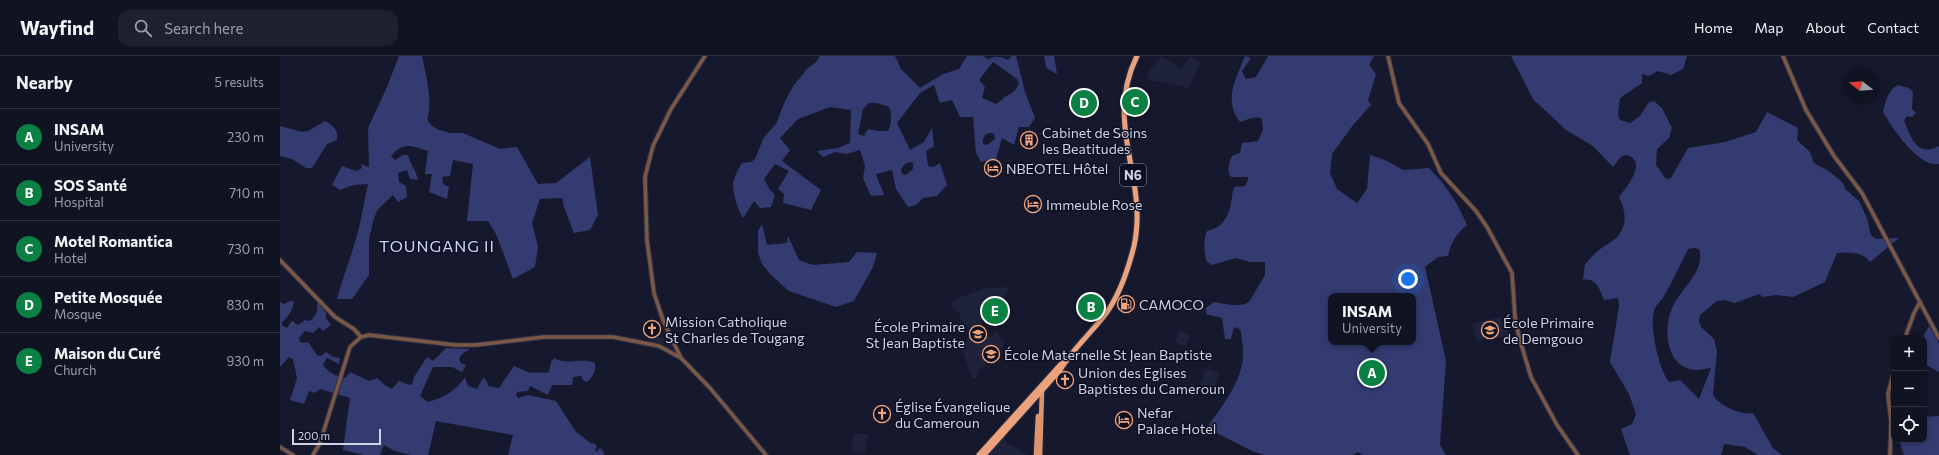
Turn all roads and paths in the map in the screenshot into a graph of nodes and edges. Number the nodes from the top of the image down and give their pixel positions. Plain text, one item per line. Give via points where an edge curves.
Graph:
1 (705, 56) edge
2 (1137, 56) edge
3 (1388, 56) edge
4 (1783, 56) edge
5 (280, 260) edge
6 (1920, 302) junction
7 (1906, 335) edge
8 (361, 337) junction
9 (1939, 338) edge
10 (681, 358) junction
11 (1066, 360) junction
12 (1891, 382) edge
13 (1040, 390) junction
14 (993, 442) junction
15 (280, 447) edge
16 (293, 455) edge
17 (313, 455) edge
18 (766, 455) edge
19 (979, 455) edge
20 (984, 455) edge
21 (1036, 455) edge
22 (1040, 455) edge
23 (1578, 455) edge
24 (1890, 455) edge

1 - 10 street via 671,109 647,163 645,178 654,293 663,320
2 - 11 highway, N6 via 1125,90 1124,130 1134,180 1137,212 1130,259 1119,290 1107,312
3 - 23 street via 1399,103 1428,144 1441,173 1476,211 1487,227 1512,273 1518,330 1531,377 1557,425
4 - 6 street via 1806,110 1834,156 1862,193
5 - 8 street via 335,317 354,329
6 - 7 street
6 - 9 street
8 - 10 street via 369,335 476,345 544,337 613,337 659,346
8 - 17 street via 350,347 320,443
10 - 18 street
11 - 13 highway, N6
11 - 13 highway, N6 via 1060,370
12 - 24 street via 1888,394 1891,422
13 - 14 highway, N6
13 - 21 main road
13 - 22 main road
14 - 19 highway, N6
14 - 20 highway, N6
15 - 16 street

